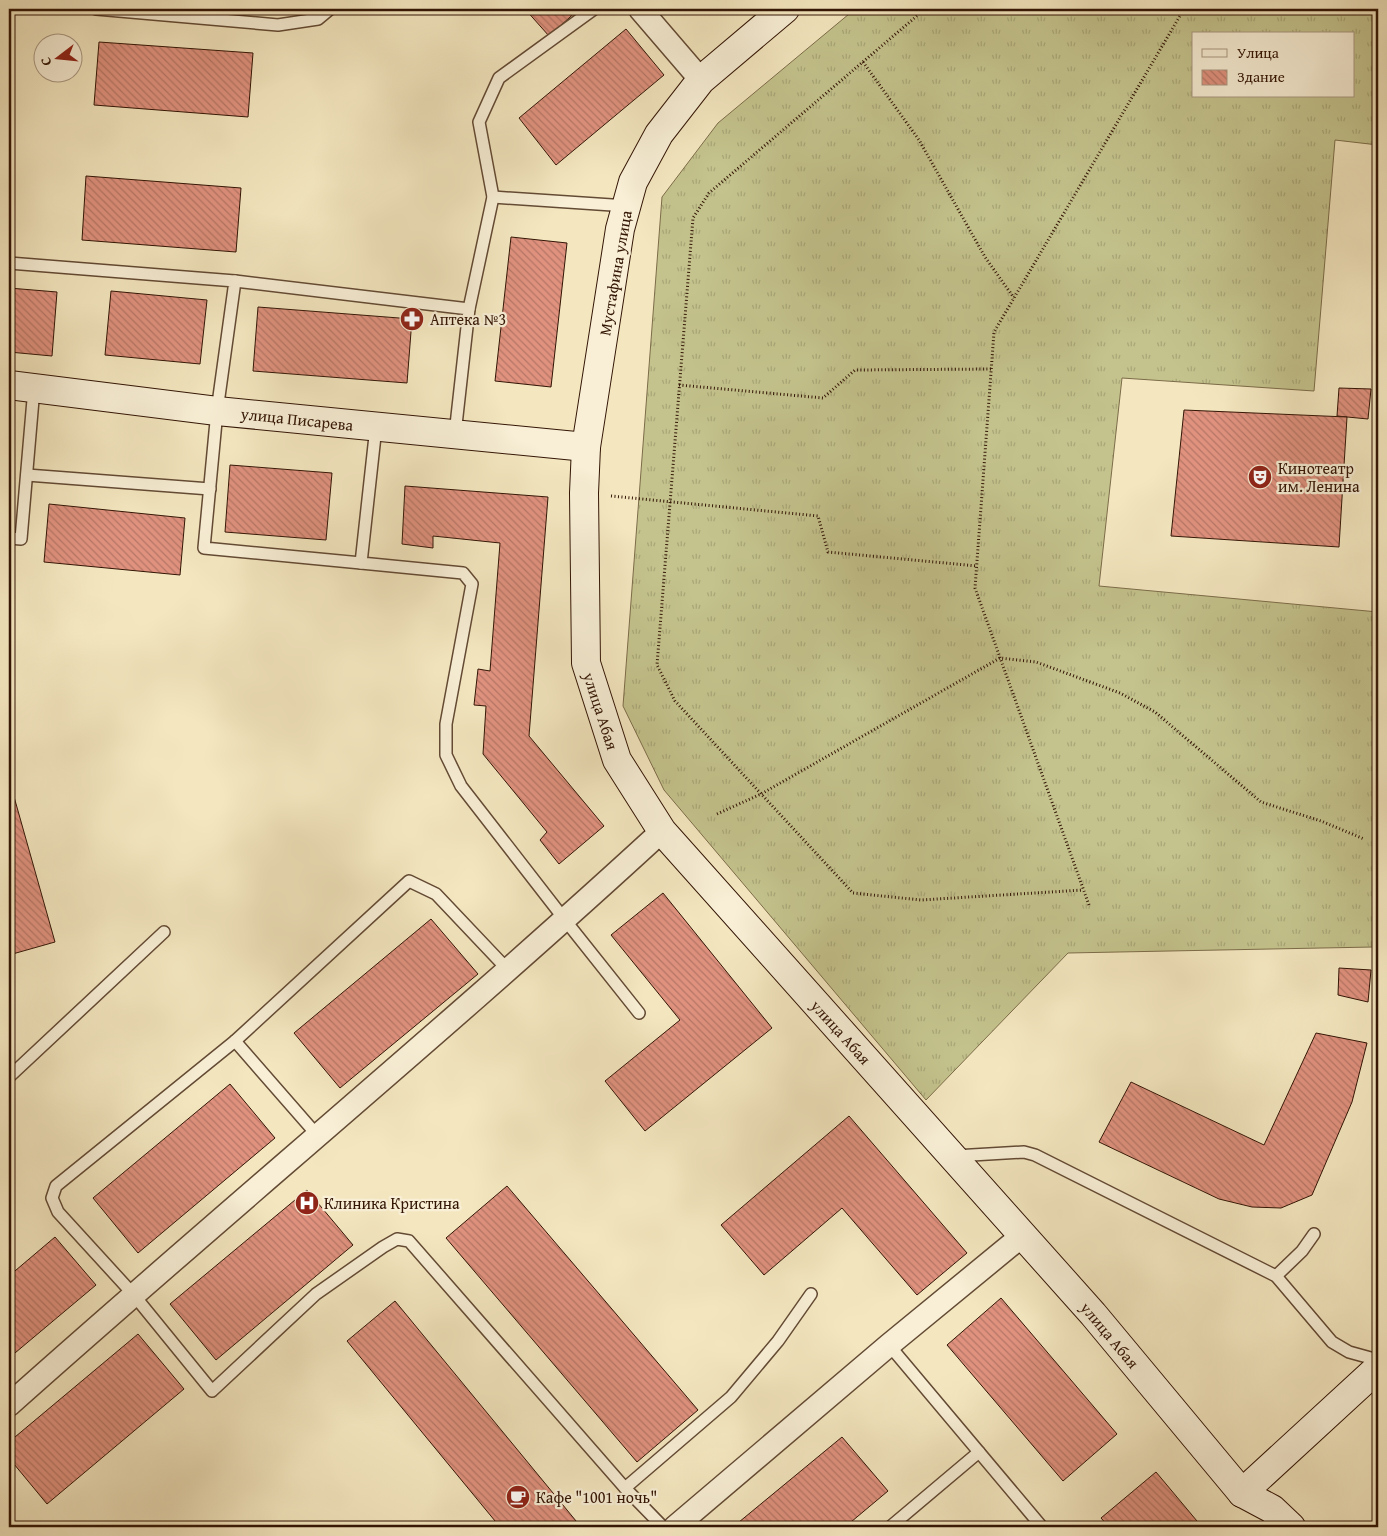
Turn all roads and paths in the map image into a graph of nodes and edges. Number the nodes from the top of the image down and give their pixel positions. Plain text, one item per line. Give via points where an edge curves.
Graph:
1 (96, 9) edge
2 (330, 9) edge
3 (594, 9) edge
4 (640, 9) edge
5 (784, 9) edge
6 (925, 9) edge
7 (1184, 9) edge
8 (863, 62) junction
9 (701, 80) junction
10 (492, 197) junction
11 (627, 206) junction
12 (9, 263) edge
13 (236, 281) junction
14 (1014, 298) junction
15 (469, 309) junction
16 (991, 369) junction
17 (679, 385) junction
18 (21, 386) edge
19 (217, 411) junction
20 (376, 427) junction
21 (456, 434) junction
22 (586, 447) junction
23 (27, 475) junction
24 (210, 489) junction
25 (584, 493) junction
26 (670, 502) junction
27 (9, 538) edge
28 (361, 563) junction
29 (977, 566) junction
30 (1000, 658) junction
31 (761, 794) junction
32 (717, 814) dead end
33 (662, 831) junction
34 (1364, 839) dead end
35 (1083, 890) junction
36 (1089, 905) dead end
37 (564, 920) junction
38 (164, 932) dead end
39 (508, 970) junction
40 (640, 1013) dead end
41 (235, 1041) junction
42 (9, 1077) edge
43 (317, 1135) junction
44 (953, 1156) junction
45 (1314, 1234) dead end
46 (1023, 1235) junction
47 (1276, 1276) junction
48 (134, 1294) junction
49 (812, 1294) dead end
50 (889, 1345) junction
51 (1378, 1360) edge
52 (1378, 1368) edge
53 (9, 1405) edge
54 (979, 1452) junction
55 (625, 1488) junction
56 (1242, 1493) junction
57 (663, 1527) edge
58 (675, 1527) edge
59 (890, 1527) edge
60 (1042, 1527) edge
61 (1291, 1527) edge

1 - 2 lane via 278,25 318,19
3 - 10 lane via 498,78 479,122
4 - 9 street
5 - 9 main road, Мустафина улица
6 - 8 path
7 - 14 path
8 - 14 path via 919,140 985,257
8 - 17 path via 709,193 693,218
9 - 11 main road, Мустафина улица via 659,134 633,182
10 - 11 lane
10 - 15 lane
11 - 22 main road, Мустафина улица via 620,229
12 - 13 lane
13 - 15 lane
13 - 19 lane
14 - 16 path via 994,332
15 - 21 lane
16 - 17 path via 855,370 823,398
16 - 29 path
17 - 26 path
18 - 19 main road, улица Писарева
18 - 23 lane
19 - 20 main road, улица Писарева
19 - 24 lane
20 - 21 main road, улица Писарева
20 - 28 lane
21 - 22 main road, улица Писарева
22 - 25 main road, улица Абая
23 - 24 lane
23 - 27 lane via 21,539
24 - 28 lane via 204,548
25 - 26 path
25 - 33 main road, улица Абая via 586,662 617,760
26 - 29 path via 818,516 828,552
26 - 31 path via 657,665 675,701
28 - 37 lane via 463,573 472,584 446,724 446,755 461,786
29 - 30 path via 975,588
30 - 31 path
30 - 34 path via 1036,662 1120,693 1155,712 1261,802 1321,820
30 - 35 path
31 - 32 path
31 - 35 path via 853,893 921,900
33 - 37 street
33 - 44 main road, улица Абая
35 - 36 path
37 - 39 street
37 - 40 lane
38 - 42 lane
39 - 41 lane via 436,894 410,881
39 - 43 street
41 - 43 lane
41 - 48 lane via 56,1186 52,1198 58,1212
43 - 48 street
44 - 46 main road, улица Абая
44 - 47 lane via 1024,1152 1035,1155
45 - 47 lane via 1302,1251
46 - 50 street
46 - 56 main road, улица Абая
47 - 51 lane via 1332,1342 1349,1352
48 - 53 street
48 - 55 lane via 212,1391 316,1294 397,1239 409,1241
49 - 55 lane via 731,1396
50 - 54 lane
50 - 58 street
52 - 56 main road
54 - 59 lane
54 - 60 lane
55 - 57 lane
56 - 61 main road, улица Абая via 1272,1509

